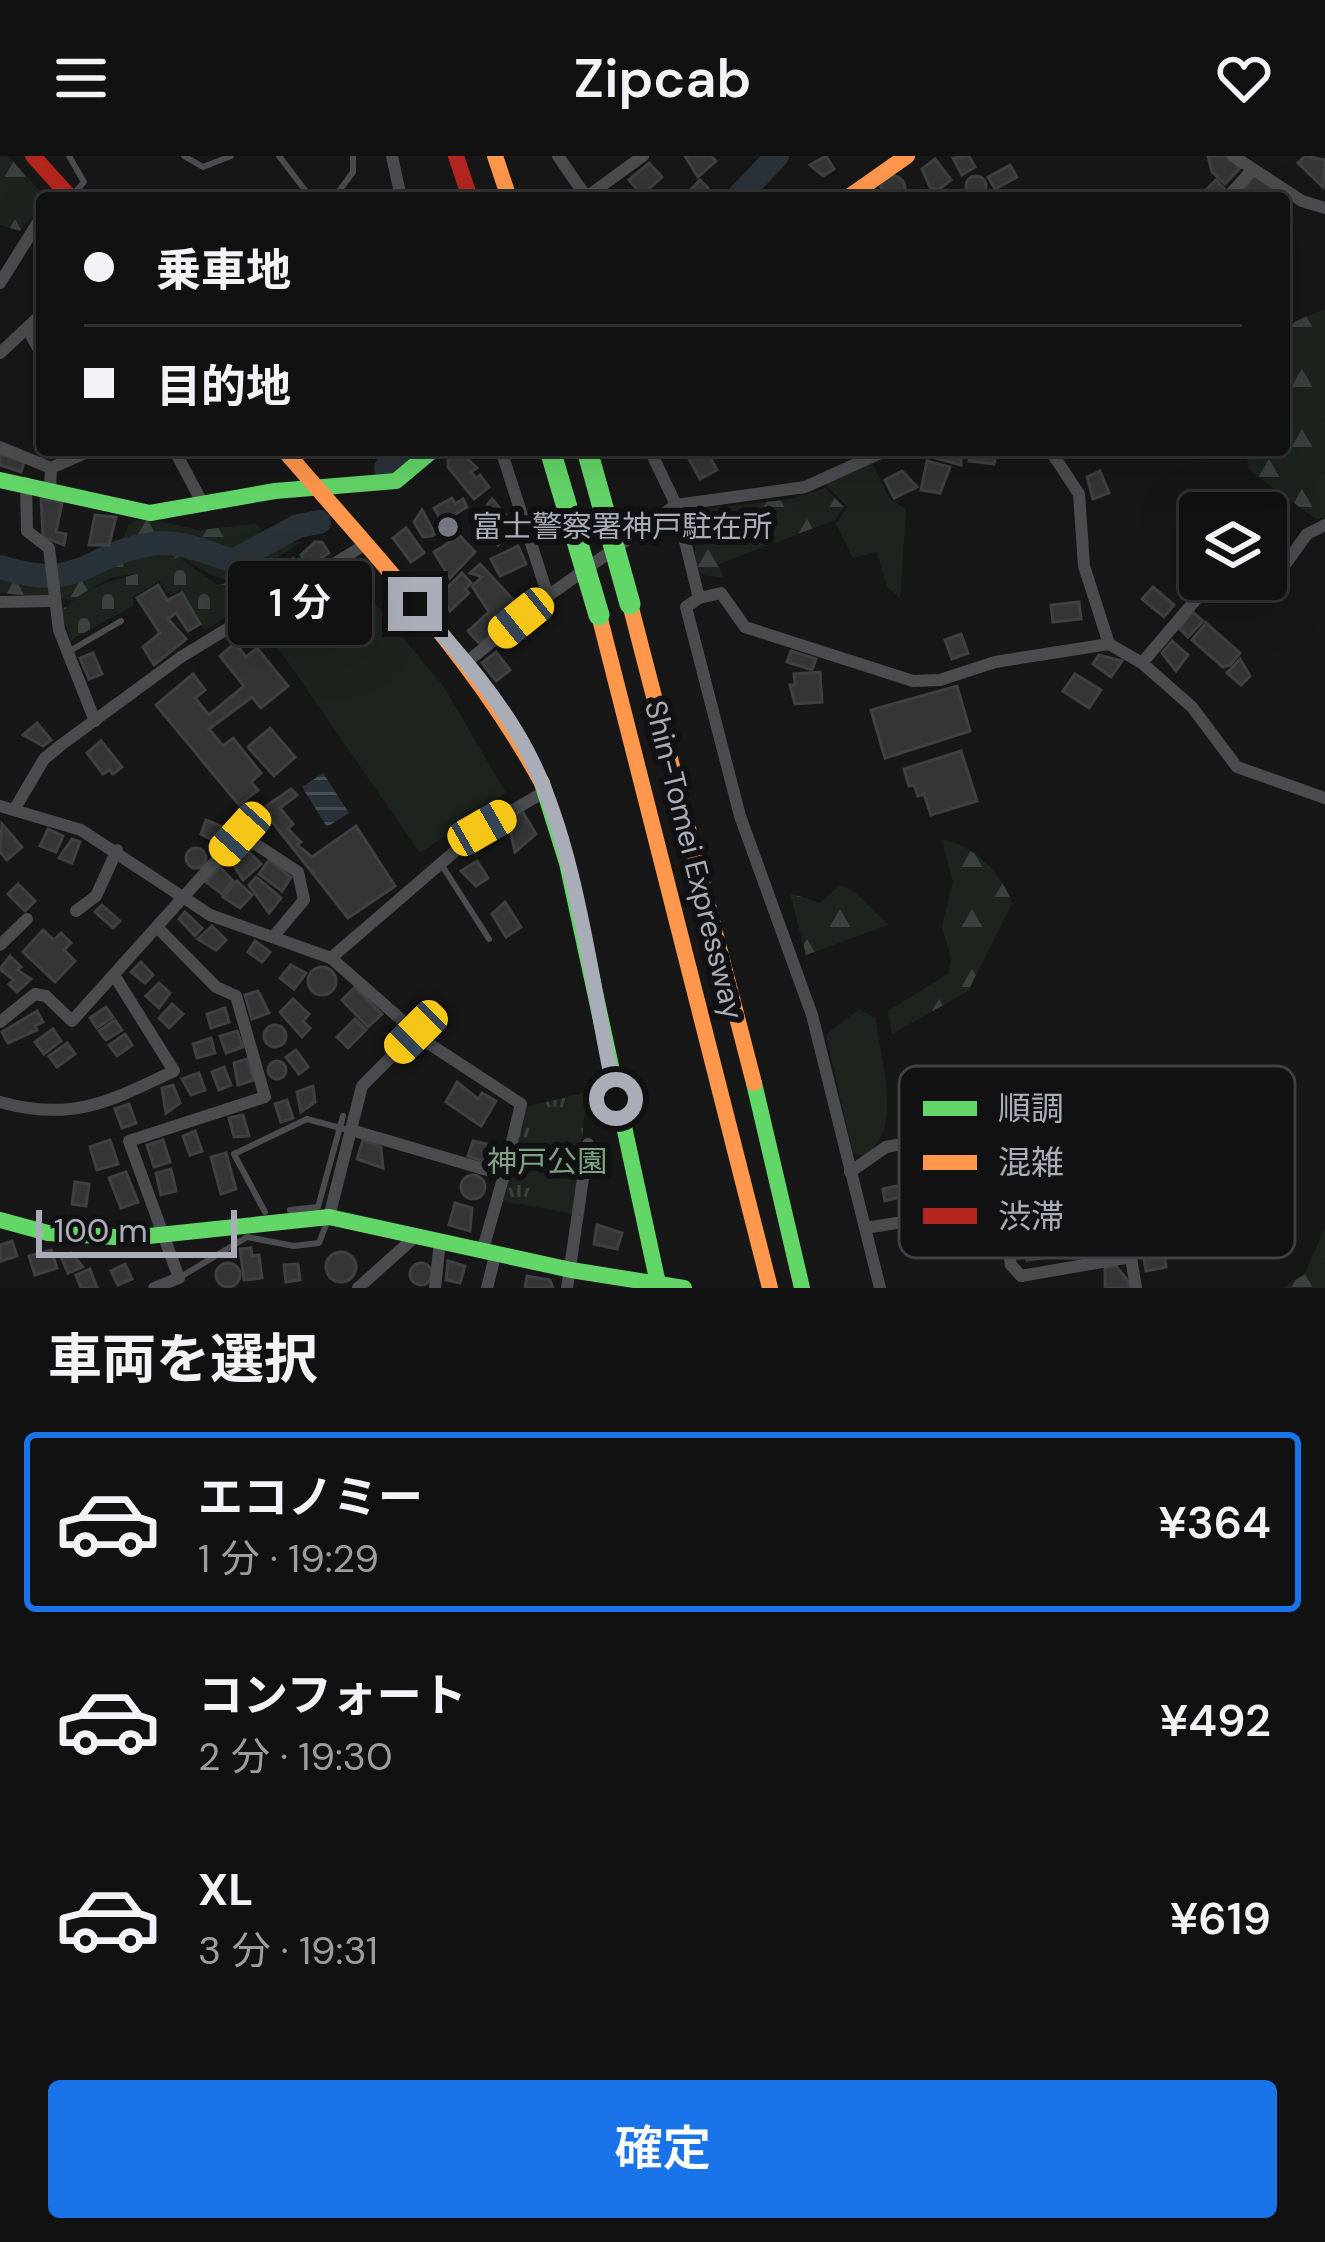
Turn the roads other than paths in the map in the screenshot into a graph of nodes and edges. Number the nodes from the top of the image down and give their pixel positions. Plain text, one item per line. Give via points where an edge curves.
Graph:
1 (34, 156) edge
2 (69, 156) edge
3 (184, 156) edge
4 (231, 156) edge
5 (279, 156) edge
6 (353, 156) edge
7 (392, 156) edge
8 (456, 156) edge
9 (495, 156) edge
10 (558, 156) edge
11 (643, 156) edge
12 (907, 156) edge
13 (1233, 156) edge
14 (1252, 170) junction
15 (63, 192) edge
16 (71, 192) edge
17 (306, 192) edge
18 (338, 192) edge
19 (400, 192) edge
20 (468, 192) edge
21 (507, 192) edge
22 (582, 192) edge
23 (594, 192) edge
24 (856, 192) edge
25 (1233, 192) edge
26 (1325, 208) edge
27 (36, 226) edge
28 (0, 284) edge
29 (36, 321) edge
30 (28, 330) junction
31 (36, 344) edge
32 (0, 352) edge
33 (0, 447) edge
34 (83, 456) edge
35 (179, 456) edge
36 (289, 456) edge
37 (429, 456) edge
38 (503, 456) edge
39 (552, 456) edge
40 (589, 456) edge
41 (653, 456) edge
42 (874, 456) edge
43 (1054, 456) edge
44 (50, 479) junction
45 (0, 480) edge
46 (26, 483) junction
47 (314, 487) junction
48 (676, 505) junction
49 (204, 506) junction
50 (1325, 526) edge
51 (363, 545) junction
52 (1287, 562) edge
53 (548, 596) junction
54 (699, 598) junction
55 (1196, 600) edge
56 (52, 601) junction
57 (0, 602) edge
58 (121, 621) dead end
59 (1109, 644) junction
60 (68, 652) junction
61 (467, 662) junction
62 (1142, 663) junction
63 (95, 721) junction
64 (546, 791) junction
65 (1325, 797) edge
66 (7, 808) edge
67 (117, 850) junction
68 (440, 864) junction
69 (182, 897) junction
70 (76, 911) dead end
71 (27, 919) dead end
72 (157, 927) junction
73 (273, 937) junction
74 (488, 939) dead end
75 (0, 945) edge
76 (331, 958) junction
77 (114, 975) junction
78 (0, 998) edge
79 (4, 1017) edge
80 (416, 1032) junction
81 (0, 1102) edge
82 (343, 1116) dead end
83 (345, 1129) junction
84 (588, 1144) dead end
85 (899, 1145) edge
86 (850, 1172) junction
87 (504, 1175) junction
88 (329, 1217) junction
89 (0, 1220) edge
90 (899, 1222) edge
91 (865, 1228) junction
92 (416, 1236) junction
93 (166, 1238) junction
94 (440, 1241) junction
95 (490, 1251) junction
96 (1010, 1258) edge
97 (1125, 1258) edge
98 (1131, 1258) edge
99 (179, 1278) junction
100 (569, 1279) edge
101 (658, 1285) edge
102 (154, 1288) edge
103 (358, 1288) edge
104 (435, 1288) edge
105 (487, 1288) edge
106 (685, 1288) edge
107 (770, 1288) edge
108 (802, 1288) edge
109 (880, 1288) edge
110 (1136, 1288) edge

1 - 15 main road
2 - 16 lane via 85,182
3 - 4 lane via 203,166
5 - 17 lane
6 - 18 lane via 353,172
7 - 19 street
8 - 20 main road
9 - 21 main road
10 - 22 street
11 - 23 street
12 - 24 main road
13 - 14 street
14 - 25 street
14 - 26 street
27 - 28 street
29 - 30 street
30 - 31 street
30 - 32 street
33 - 44 street
34 - 44 street
35 - 49 street
36 - 47 main road
37 - 47 main road via 395,481
38 - 53 street
39 - 107 main road, Shin-Tomei Expressway, bridge
40 - 108 main road, Shin-Tomei Expressway, bridge via 730,980
41 - 48 street
42 - 48 street via 805,488
43 - 59 street via 1079,494 1084,566
44 - 46 main road
44 - 49 main road via 150,513
45 - 46 main road
46 - 56 street via 26,531 49,548
47 - 49 main road
47 - 51 main road
48 - 53 street
48 - 54 street
50 - 52 street via 1307,533
51 - 61 main road
51 - 63 street via 181,657
53 - 61 street
54 - 59 street via 721,593 746,627 913,681
54 - 86 street via 686,607 734,792 812,1015
55 - 62 street
56 - 57 street
56 - 60 street
58 - 60 lane
59 - 62 street
60 - 63 street
61 - 64 main road
62 - 65 street via 1192,707 1237,767
63 - 66 street via 44,759
64 - 68 street
64 - 101 main road
66 - 67 street
67 - 69 street
67 - 70 street via 96,896
68 - 74 lane
68 - 76 street
69 - 72 street
69 - 73 street
69 - 73 street via 240,834 298,872 304,900
71 - 75 street
72 - 77 street
72 - 93 street via 216,987 236,996 265,1097 129,1141
73 - 76 street
76 - 80 street
77 - 79 street via 72,1021 35,994
77 - 81 street via 174,1071 77,1111
78 - 79 street
80 - 83 street via 362,1086
80 - 87 street via 521,1104
82 - 83 lane
83 - 83 lane via 318,1207 262,1213 234,1154 307,1119
83 - 87 street
83 - 88 street
84 - 100 street
85 - 86 street
86 - 91 street
87 - 95 street
88 - 92 main road
88 - 93 main road
88 - 99 lane via 319,1243 247,1237
89 - 93 main road via 96,1242
90 - 91 street
91 - 109 street
92 - 94 main road
92 - 103 street
93 - 99 street
94 - 95 main road
94 - 104 street
95 - 100 main road
95 - 105 street
96 - 97 street via 1021,1276
98 - 110 street
99 - 102 street
100 - 101 main road
101 - 106 main road

